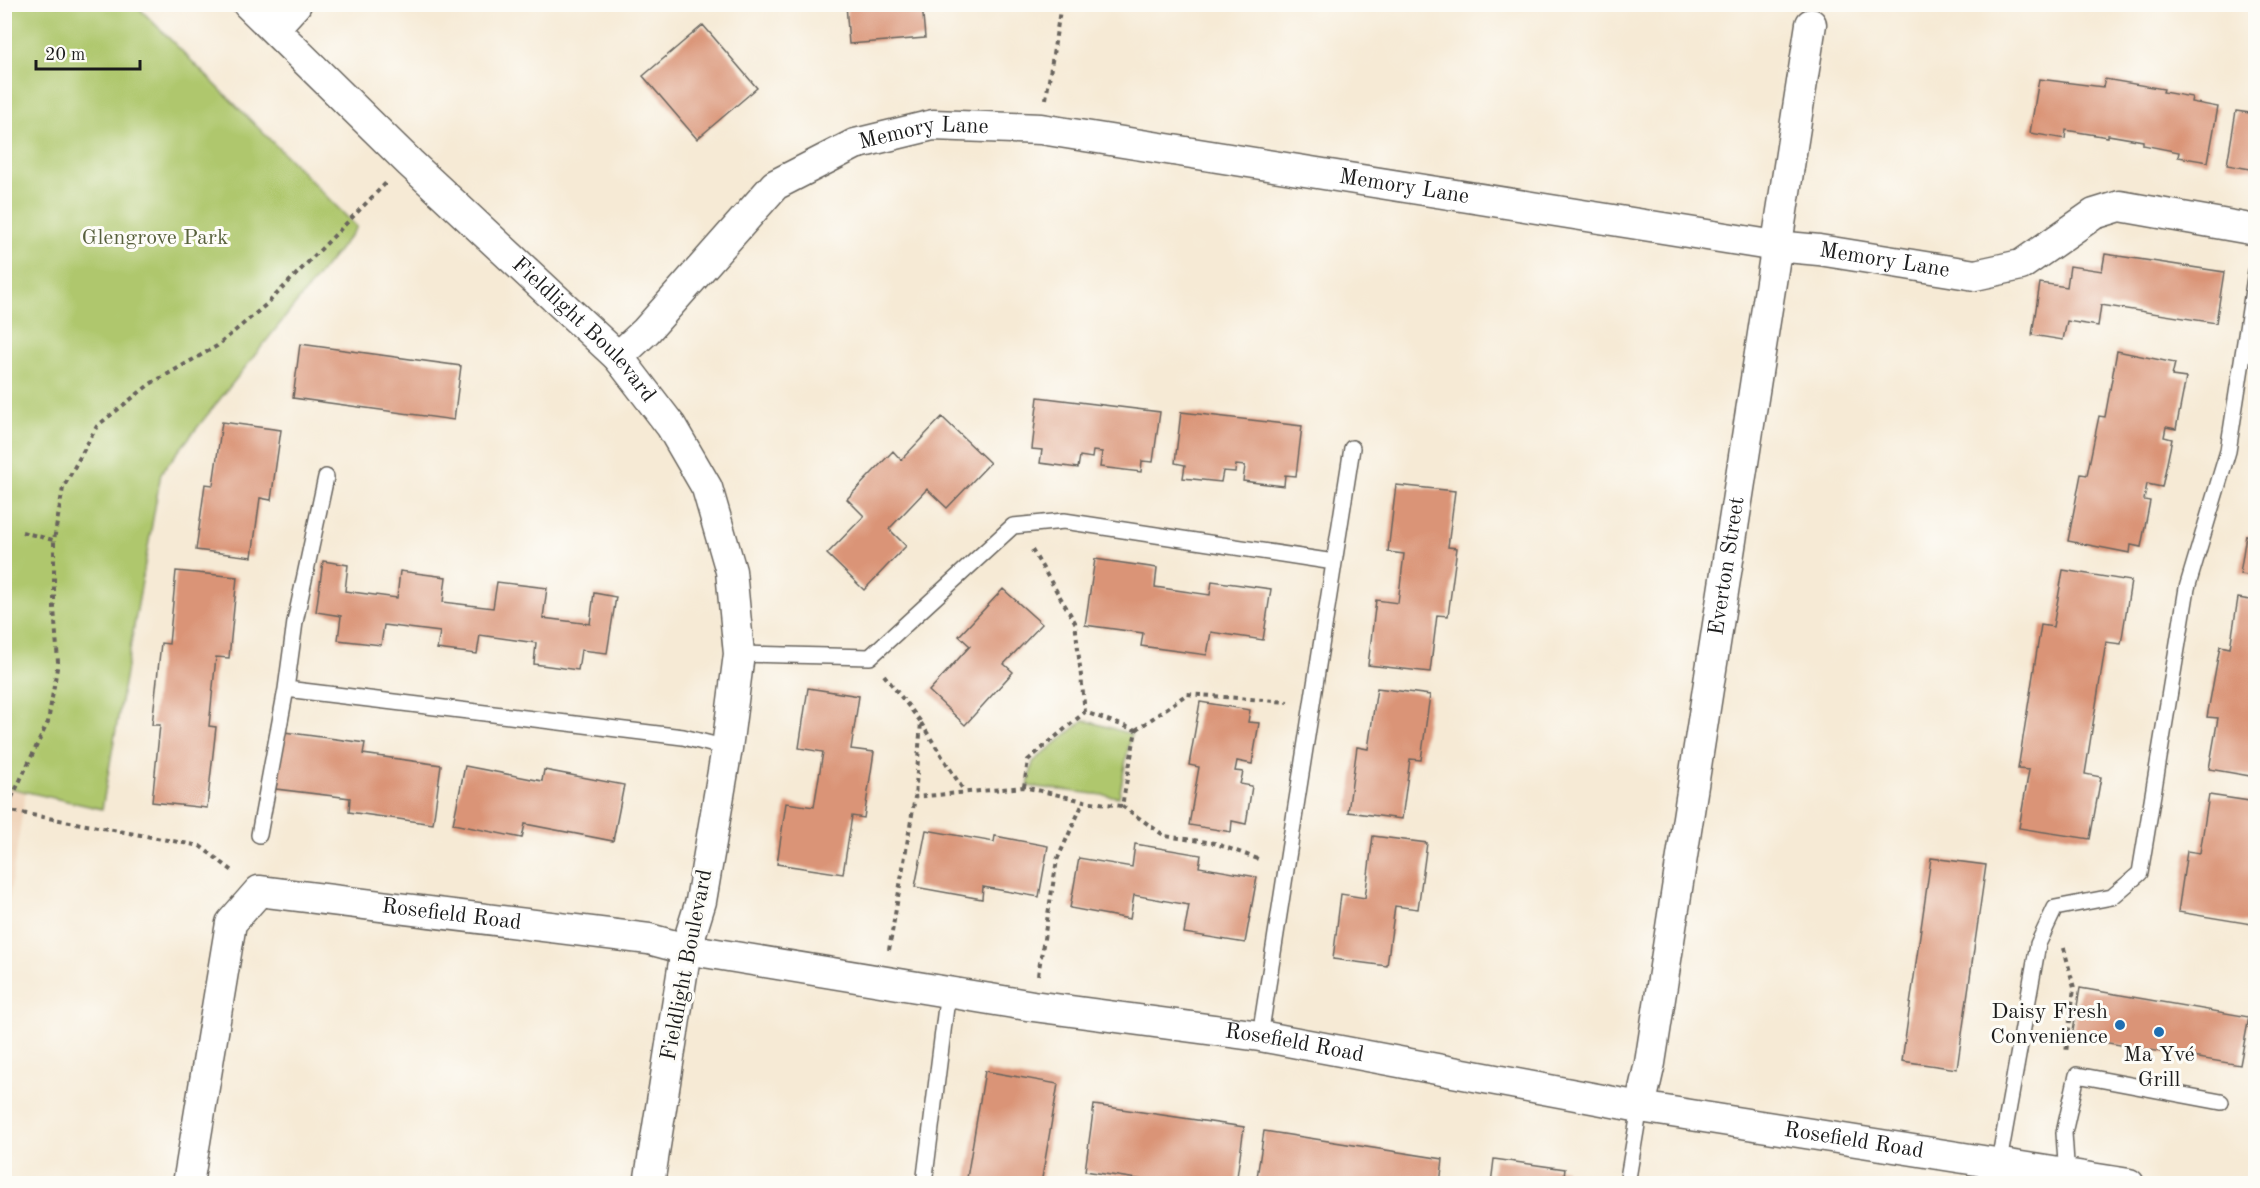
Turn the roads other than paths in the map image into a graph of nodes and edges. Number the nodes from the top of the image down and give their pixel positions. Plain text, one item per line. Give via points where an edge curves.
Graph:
1 (248, 4) edge
2 (296, 4) edge
3 (1811, 24) dead end
4 (274, 28) junction
5 (2256, 230) edge
6 (1776, 246) junction
7 (2256, 271) edge
8 (618, 357) junction
9 (1352, 448) dead end
10 (326, 477) dead end
11 (1334, 562) junction
12 (739, 654) junction
13 (286, 688) junction
14 (727, 748) junction
15 (259, 835) dead end
16 (686, 949) junction
17 (948, 991) junction
18 (1260, 1036) junction
19 (2221, 1102) dead end
20 (1640, 1107) junction
21 (1999, 1162) junction
22 (2067, 1178) edge
23 (188, 1184) edge
24 (649, 1184) edge
25 (924, 1184) edge
26 (1627, 1184) edge
27 (2129, 1184) edge

1 - 4 street, Fieldlight Boulevard
2 - 4 street
3 - 6 street, Everton Street
4 - 8 street, Fieldlight Boulevard via 410,163
5 - 6 street, Memory Lane via 2120,206 2094,214 2021,265 1975,275
6 - 8 street, Memory Lane via 1041,129 933,125 855,144 775,185 646,331
6 - 20 street, Everton Street via 1650,1063
7 - 21 lane via 2229,451 2187,588 2140,873 2112,897 2055,908 2038,944
8 - 12 street, Fieldlight Boulevard via 671,426 707,488 731,571
9 - 11 lane
10 - 13 lane via 295,622
11 - 12 lane via 1064,521 1013,526 870,657
11 - 18 lane
12 - 14 street, Fieldlight Boulevard
13 - 14 lane via 683,737
13 - 15 lane
14 - 16 street, Fieldlight Boulevard via 700,900
16 - 17 street, Rosefield Road
16 - 23 street, Rosefield Road via 649,939 259,891 231,923
16 - 24 street, Fieldlight Boulevard
17 - 18 street, Rosefield Road
17 - 25 lane
18 - 20 street, Rosefield Road
19 - 22 lane via 2077,1075 2064,1133
20 - 21 street, Rosefield Road
20 - 26 lane
21 - 22 street, Rosefield Road
22 - 27 street, Rosefield Road

